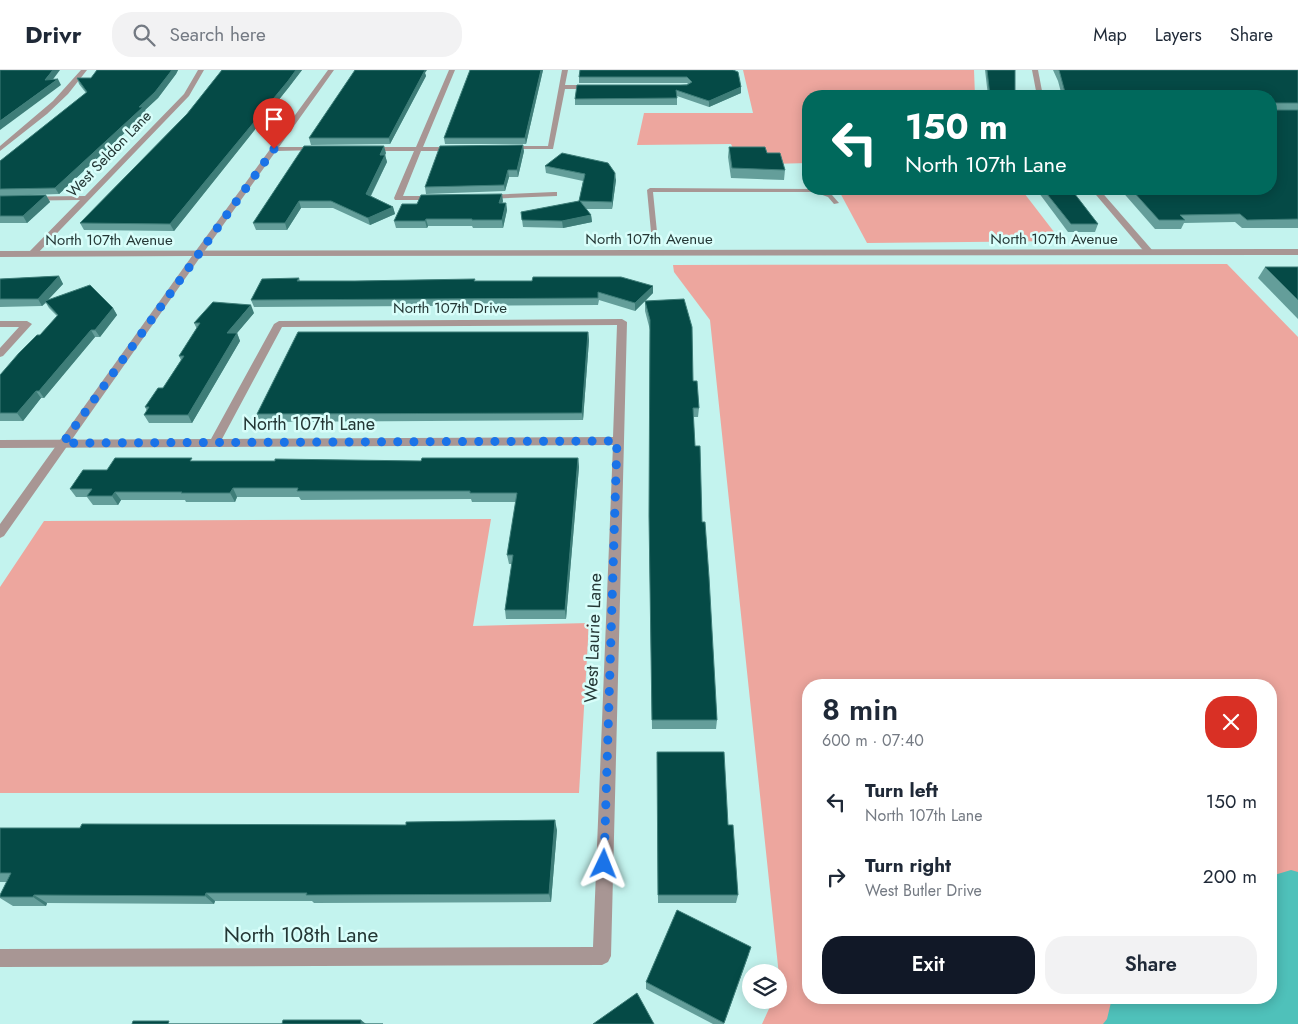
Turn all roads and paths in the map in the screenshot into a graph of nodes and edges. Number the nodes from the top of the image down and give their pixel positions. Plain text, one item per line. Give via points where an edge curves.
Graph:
1 (84, 70) edge
2 (201, 70) edge
3 (331, 70) edge
4 (452, 70) edge
5 (565, 70) edge
6 (1035, 70) edge
7 (562, 87) junction
8 (600, 87) edge
9 (1039, 90) edge
10 (466, 148) edge
11 (504, 148) edge
12 (0, 149) edge
13 (274, 149) junction
14 (322, 149) edge
15 (361, 149) edge
16 (420, 149) junction
17 (802, 190) edge
18 (554, 194) dead end
19 (828, 195) edge
20 (1100, 195) edge
21 (482, 197) edge
22 (0, 198) edge
23 (86, 198) junction
24 (444, 198) edge
25 (836, 203) dead end
26 (654, 232) dead end
27 (1298, 252) edge
28 (1150, 253) junction
29 (0, 254) edge
30 (32, 254) junction
31 (198, 254) junction
32 (622, 322) joint
33 (0, 324) edge
34 (0, 354) edge
35 (617, 441) junction
36 (215, 442) junction
37 (63, 443) junction
38 (0, 444) edge
39 (0, 533) edge
40 (602, 956) joint
41 (0, 958) edge

1 - 12 street via 50,109
2 - 23 street, West Seldon Lane via 186,95
3 - 13 street
4 - 16 street
5 - 7 street
6 - 9 street
7 - 8 street
7 - 11 street via 551,148
10 - 16 street
13 - 14 street
13 - 31 street
15 - 16 street
16 - 24 street via 398,198
17 - 26 lane via 650,190
18 - 21 street
19 - 25 lane
20 - 28 street
22 - 23 street
23 - 30 street, West Seldon Lane
27 - 28 street, North 107th Avenue
28 - 31 street, North 107th Avenue
29 - 30 street, North 107th Avenue
30 - 31 street, North 107th Avenue
31 - 37 street
32 - 35 street, West Laurie Lane
32 - 36 street, North 107th Drive via 279,324
33 - 34 street via 27,324
35 - 36 street, North 107th Lane
35 - 40 street, West Laurie Lane
36 - 37 street, North 107th Lane
37 - 38 street, North 107th Lane
37 - 39 street
40 - 41 street, North 108th Lane

